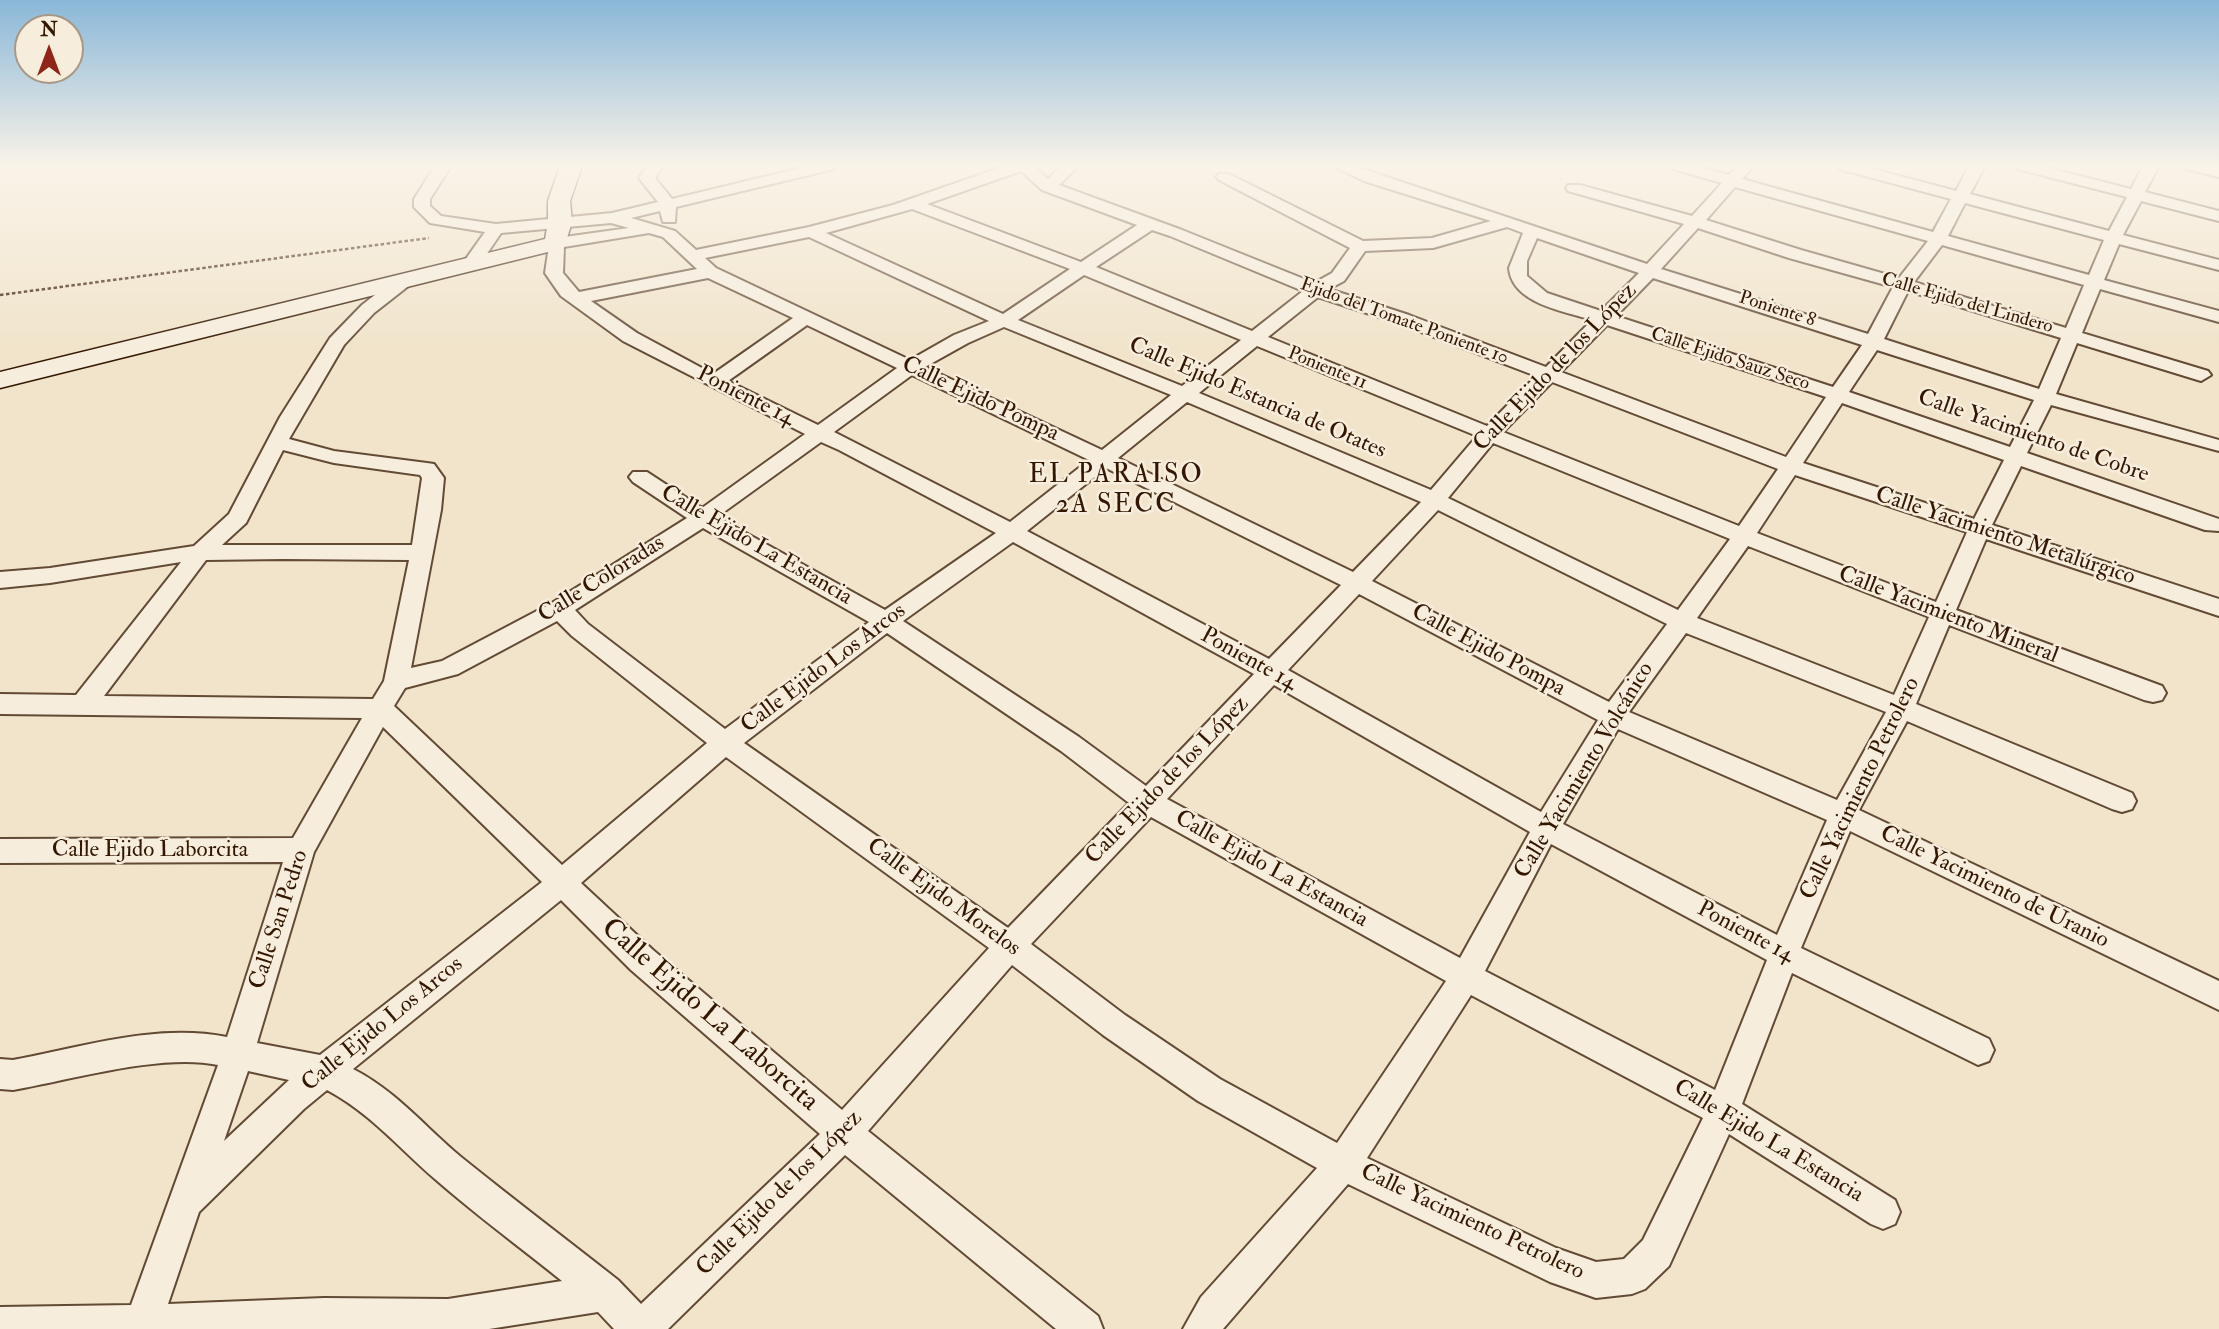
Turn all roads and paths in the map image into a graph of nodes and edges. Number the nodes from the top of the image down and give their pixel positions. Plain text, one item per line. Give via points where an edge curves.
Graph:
1 (487, 228) edge
2 (558, 228) edge
3 (573, 228) edge
4 (646, 228) edge
5 (669, 228) edge
6 (825, 228) edge
7 (977, 228) edge
8 (1144, 228) edge
9 (1158, 228) edge
10 (1325, 228) edge
11 (1468, 228) edge
12 (1488, 228) edge
13 (1524, 228) edge
14 (1687, 228) edge
15 (1715, 228) edge
16 (1904, 228) edge
17 (1944, 228) edge
18 (2084, 228) edge
19 (2119, 228) edge
20 (496, 229) junction
21 (649, 229) junction
22 (1532, 231) junction
23 (558, 232) junction
24 (811, 232) junction
25 (669, 234) junction
26 (1470, 234) junction
27 (441, 236) dead end
28 (2114, 236) junction
29 (1937, 239) junction
30 (1360, 246) junction
31 (694, 255) junction
32 (472, 264) junction
33 (2219, 265) edge
34 (1084, 269) junction
35 (1650, 271) junction
36 (710, 272) junction
37 (405, 280) junction
38 (2095, 282) junction
39 (1903, 284) junction
40 (1315, 290) junction
41 (0, 295) edge
42 (578, 298) junction
43 (2219, 317) edge
44 (1601, 318) junction
45 (804, 319) junction
46 (1004, 321) junction
47 (2071, 334) junction
48 (1253, 339) junction
49 (1873, 342) junction
50 (911, 367) junction
51 (2201, 375) dead end
52 (1549, 376) junction
53 (0, 380) edge
54 (714, 383) junction
55 (1185, 394) junction
56 (1838, 395) junction
57 (2045, 397) junction
58 (817, 432) junction
59 (1489, 435) junction
60 (277, 442) junction
61 (2216, 446) dead end
62 (2014, 455) junction
63 (1102, 458) junction
64 (1790, 466) junction
65 (640, 477) dead end
66 (1435, 500) junction
67 (702, 518) junction
68 (2213, 525) dead end
69 (1980, 528) junction
70 (1012, 532) junction
71 (1742, 537) junction
72 (200, 553) junction
73 (420, 553) junction
74 (0, 580) edge
75 (1357, 583) junction
76 (2219, 608) edge
77 (560, 609) junction
78 (1941, 615) junction
79 (886, 621) junction
80 (1680, 621) junction
81 (1272, 672) junction
82 (396, 681) junction
83 (2154, 693) dead end
84 (0, 704) edge
85 (81, 707) junction
86 (1901, 708) junction
87 (381, 709) junction
88 (1613, 716) junction
89 (725, 743) junction
90 (2122, 801) dead end
91 (1148, 802) junction
92 (1843, 815) junction
93 (1546, 828) junction
94 (300, 850) junction
95 (0, 851) edge
96 (560, 884) junction
97 (1010, 946) junction
98 (1784, 954) junction
99 (1466, 977) junction
100 (2219, 996) edge
101 (1978, 1050) dead end
102 (238, 1053) junction
103 (326, 1072) junction
104 (0, 1074) edge
105 (1723, 1111) junction
106 (844, 1133) junction
107 (1343, 1164) junction
108 (184, 1203) junction
109 (1883, 1212) dead end
110 (605, 1293) junction
111 (0, 1325) edge
112 (141, 1326) edge
113 (641, 1329) edge
114 (1085, 1329) edge
115 (1201, 1329) edge

1 - 20 street
2 - 23 street
3 - 23 street
4 - 21 street, Calle Ejido Pompa
5 - 25 street
6 - 24 street
7 - 34 street, Poniente 11
8 - 34 street, Calle Coloradas
9 - 40 street, Ejido del Tomate Poniente 10
10 - 30 street
11 - 26 street
12 - 26 street
13 - 22 street, Poniente 8
14 - 35 street, Calle Ejido de los López
15 - 39 street, Calle Ejido del Lindero
16 - 29 street
17 - 29 street, Calle Yacimiento Volcánico
18 - 28 street
19 - 28 street, Calle Yacimiento Petrolero
20 - 23 street
20 - 32 street
21 - 23 street
21 - 25 street, Calle Ejido Pompa
22 - 35 street, Poniente 8
22 - 44 street, Calle Ejido Sauz Seco via 1516,267 1521,283 1541,297
23 - 32 street
23 - 42 street, Poniente 14 via 554,273 567,292
24 - 31 street
24 - 46 street, Calle Ejido Estancia de Otates
25 - 31 street, Calle Ejido Pompa
26 - 30 street via 1433,243
27 - 41 path
28 - 33 street
28 - 38 street, Calle Yacimiento Petrolero
29 - 38 street
29 - 39 street, Calle Yacimiento Volcánico
30 - 40 street, Calle Ejido Los Arcos via 1338,277
31 - 36 street, Calle Ejido Pompa
32 - 37 street
34 - 46 street, Calle Coloradas
34 - 48 street, Poniente 11
35 - 44 street, Calle Ejido de los López
35 - 49 street, Poniente 8
36 - 42 street
36 - 45 street, Calle Ejido Pompa
37 - 53 street
37 - 60 street via 337,342
38 - 43 street
38 - 47 street, Calle Yacimiento Petrolero
39 - 47 street, Calle Ejido del Lindero
39 - 49 street, Calle Yacimiento Volcánico
40 - 48 street, Calle Ejido Los Arcos
40 - 52 street, Ejido del Tomate Poniente 10
42 - 54 street, Poniente 14 via 630,337
44 - 52 street, Calle Ejido de los López
44 - 56 street, Calle Ejido Sauz Seco
45 - 50 street, Calle Ejido Pompa
45 - 54 street
46 - 50 street, Calle Coloradas
46 - 55 street, Calle Ejido Estancia de Otates
47 - 51 street, Calle Ejido del Lindero
47 - 57 street, Calle Yacimiento Petrolero
48 - 55 street, Calle Ejido Los Arcos
48 - 59 street, Poniente 11
49 - 56 street, Calle Yacimiento Volcánico
49 - 57 street, Poniente 8
50 - 58 street, Calle Coloradas
50 - 63 street, Calle Ejido Pompa
52 - 59 street, Calle Ejido de los López
52 - 64 street, Ejido del Tomate Poniente 10
54 - 58 street, Poniente 14
55 - 63 street, Calle Ejido Los Arcos
55 - 66 street, Calle Ejido Estancia de Otates
56 - 62 street, Calle Yacimiento de Cobre
56 - 64 street, Calle Yacimiento Volcánico
57 - 61 street, Poniente 8
57 - 62 street, Calle Yacimiento Petrolero
58 - 67 street, Calle Coloradas
58 - 70 street, Poniente 14
59 - 66 street, Calle Ejido de los López
59 - 71 street, Poniente 11
60 - 72 street via 238,518
60 - 73 street, Calle San Pedro via 334,457 421,467 432,473 430,510
62 - 68 street, Calle Yacimiento de Cobre
62 - 69 street, Calle Yacimiento Petrolero
63 - 70 street, Calle Ejido Los Arcos
63 - 75 street, Calle Ejido Pompa
64 - 69 street, Calle Yacimiento Metalúrgico
64 - 71 street, Calle Yacimiento Volcánico
65 - 67 street, Calle Ejido La Estancia
66 - 75 street, Calle Ejido de los López
66 - 80 street, Calle Ejido Estancia de Otates
67 - 77 street, Calle Coloradas
67 - 79 street, Calle Ejido La Estancia
69 - 76 street, Calle Yacimiento Metalúrgico
69 - 78 street, Calle Yacimiento Petrolero
70 - 79 street, Calle Ejido Los Arcos
70 - 81 street, Poniente 14
71 - 78 street, Calle Yacimiento Mineral
71 - 80 street, Calle Yacimiento Volcánico
72 - 73 street
72 - 74 street
72 - 85 street
73 - 82 street, Calle San Pedro
75 - 81 street, Calle Ejido de los López
75 - 88 street, Calle Ejido Pompa
77 - 82 street, Calle Coloradas via 449,668
77 - 89 street, Calle Ejido Morelos via 580,630
78 - 83 street, Calle Yacimiento Mineral
78 - 86 street, Calle Yacimiento Petrolero
79 - 89 street, Calle Ejido Los Arcos
79 - 91 street, Calle Ejido La Estancia
80 - 86 street, Calle Ejido Estancia de Otates
80 - 88 street, Calle Yacimiento Volcánico
81 - 91 street, Calle Ejido de los López
81 - 93 street, Poniente 14
82 - 87 street, Calle San Pedro
84 - 85 street
85 - 87 street
86 - 90 street, Calle Ejido Estancia de Otates
86 - 92 street, Calle Yacimiento Petrolero
87 - 94 street, Calle San Pedro
87 - 96 street, Calle Ejido La Laborcita
88 - 92 street, Calle Yacimiento de Uranio
88 - 93 street, Calle Yacimiento Volcánico
89 - 96 street, Calle Ejido Los Arcos
89 - 97 street, Calle Ejido Morelos
91 - 97 street, Calle Ejido de los López
91 - 99 street, Calle Ejido La Estancia
92 - 98 street, Calle Yacimiento Petrolero
92 - 100 street, Calle Yacimiento de Uranio
93 - 98 street, Poniente 14
93 - 99 street, Calle Yacimiento Volcánico
94 - 95 street, Calle Ejido Laborcita
94 - 102 street, Calle San Pedro
96 - 103 street, Calle Ejido Los Arcos
96 - 106 street, Calle Ejido La Laborcita
97 - 106 street, Calle Ejido de los López
97 - 107 street, Calle Ejido Morelos via 1209,1090
98 - 101 street, Poniente 14
98 - 105 street, Calle Yacimiento Petrolero
99 - 105 street, Calle Ejido La Estancia
99 - 107 street, Calle Yacimiento Volcánico
102 - 103 street
102 - 104 street via 198,1046 160,1048
102 - 108 street, Calle San Pedro
103 - 108 street, Calle Ejido Los Arcos via 292,1098
103 - 110 street via 394,1116 447,1167
105 - 107 street, Calle Yacimiento Petrolero via 1656,1253 1632,1276 1596,1280 1550,1264
105 - 109 street, Calle Ejido La Estancia
106 - 113 street, Calle Ejido de los López
106 - 114 street, Calle Ejido La Laborcita
107 - 115 street, Calle Yacimiento Volcánico
108 - 112 street, Calle San Pedro
110 - 112 street via 448,1317 324,1316
110 - 113 street
111 - 112 street

